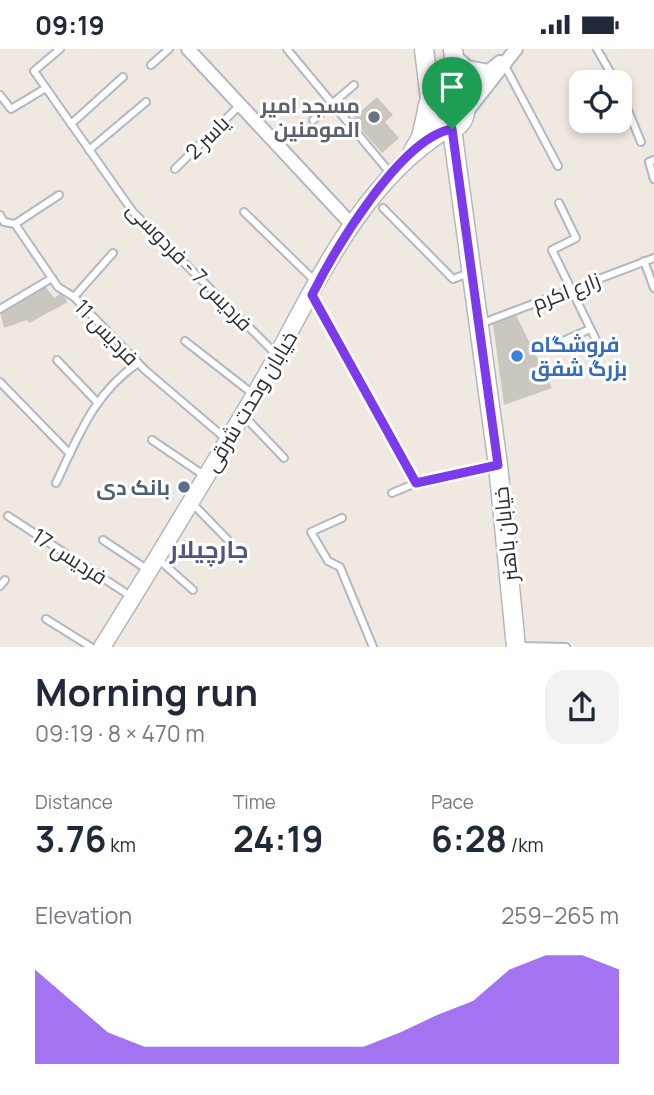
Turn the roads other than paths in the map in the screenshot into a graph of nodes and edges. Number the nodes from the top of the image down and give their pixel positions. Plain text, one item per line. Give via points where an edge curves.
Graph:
1 (60, 49) edge
2 (169, 49) edge
3 (188, 49) edge
4 (287, 49) edge
5 (424, 49) edge
6 (597, 49) edge
7 (454, 52) edge
8 (510, 56) edge
9 (151, 65) dead end
10 (609, 70) edge
11 (488, 71) junction
12 (122, 77) dead end
13 (354, 85) dead end
14 (46, 88) junction
15 (0, 95) edge
16 (458, 96) junction
17 (146, 102) dead end
18 (332, 104) junction
19 (240, 105) junction
20 (428, 105) junction
21 (464, 115) junction
22 (313, 120) dead end
23 (632, 120) edge
24 (71, 124) junction
25 (443, 133) junction
26 (641, 142) dead end
27 (89, 150) junction
28 (405, 160) junction
29 (654, 160) edge
30 (558, 166) dead end
31 (175, 169) dead end
32 (391, 174) junction
33 (654, 179) edge
34 (59, 195) dead end
35 (559, 203) dead end
36 (383, 208) dead end
37 (244, 212) dead end
38 (0, 215) edge
39 (15, 224) junction
40 (352, 225) junction
41 (113, 253) dead end
42 (654, 258) edge
43 (644, 261) junction
44 (471, 272) junction
45 (52, 278) junction
46 (654, 288) edge
47 (315, 289) junction
48 (572, 289) junction
49 (74, 297) junction
50 (0, 309) edge
51 (478, 325) junction
52 (590, 329) junction
53 (185, 341) dead end
54 (554, 345) dead end
55 (600, 348) dead end
56 (278, 355) junction
57 (57, 360) dead end
58 (138, 363) junction
59 (0, 382) edge
60 (254, 395) junction
61 (96, 401) junction
62 (242, 414) junction
63 (152, 440) dead end
64 (227, 440) junction
65 (69, 454) junction
66 (284, 458) dead end
67 (498, 465) junction
68 (205, 476) junction
69 (56, 483) dead end
70 (416, 483) junction
71 (392, 493) dead end
72 (189, 501) junction
73 (8, 516) dead end
74 (342, 518) dead end
75 (227, 539) dead end
76 (103, 540) dead end
77 (152, 563) junction
78 (193, 590) dead end
79 (132, 597) junction
80 (46, 619) dead end
81 (91, 647) edge
82 (102, 647) edge
83 (373, 647) edge
84 (514, 647) edge
85 (566, 647) edge

1 - 14 lane, فردیس 7 - فردوسی via 34,71
2 - 9 lane
3 - 19 street
4 - 18 lane
5 - 20 main road
6 - 10 lane
7 - 11 street via 467,67
7 - 16 main road
8 - 11 street
8 - 21 street
8 - 30 lane
11 - 16 street
12 - 24 lane
13 - 18 lane
14 - 15 lane via 11,109
14 - 24 lane, فردیس 7 - فردوسی
16 - 20 main road via 443,92
16 - 21 main road
17 - 27 lane
18 - 22 lane
18 - 32 lane
19 - 31 lane, یاسر 2
19 - 40 street
20 - 25 main road via 434,127
20 - 28 street via 420,137
21 - 25 main road
23 - 26 lane
24 - 27 lane, فردیس 7 - فردوسی
25 - 28 street
25 - 44 main road, خیابان باهنر via 455,149
27 - 56 lane, فردیس 7 - فردوسی via 132,212
28 - 32 street, خیابان وحدت شرقی
29 - 33 lane via 649,162
32 - 40 street, خیابان وحدت شرقی
34 - 39 lane
35 - 48 lane via 576,238 552,250
36 - 44 lane via 453,279
37 - 47 lane
38 - 39 lane, فردیس 11 via 4,222
39 - 45 lane, فردیس 11
40 - 47 street, خیابان وحدت شرقی
41 - 49 lane
42 - 43 lane, زارع اکرم
43 - 46 lane
43 - 48 lane, زارع اکرم
44 - 51 main road, خیابان باهنر
45 - 49 lane, فردیس 11
45 - 50 lane
47 - 56 street, خیابان وحدت شرقی
47 - 70 lane
48 - 51 lane, زارع اکرم
48 - 52 lane
49 - 58 lane, فردیس 11
51 - 67 main road, خیابان باهنر
52 - 54 lane
52 - 55 lane
53 - 60 lane
56 - 60 street, خیابان وحدت شرقی
57 - 61 lane
58 - 61 lane via 116,378
58 - 64 lane, فردیس 11
59 - 65 lane
60 - 62 street, خیابان وحدت شرقی
61 - 65 lane
62 - 64 street, خیابان وحدت شرقی
62 - 66 lane
63 - 68 lane
64 - 68 street, خیابان وحدت شرقی
65 - 69 lane
67 - 70 lane
67 - 84 main road, خیابان باهنر
68 - 72 street, خیابان وحدت شرقی
70 - 71 lane
72 - 75 lane
72 - 77 street, خیابان وحدت شرقی
73 - 79 lane, فردیس 17
74 - 83 lane via 311,532 328,561 340,567
76 - 77 lane
77 - 78 lane
77 - 79 street, خیابان وحدت شرقی
79 - 82 street, خیابان وحدت شرقی
80 - 81 lane
84 - 85 lane

